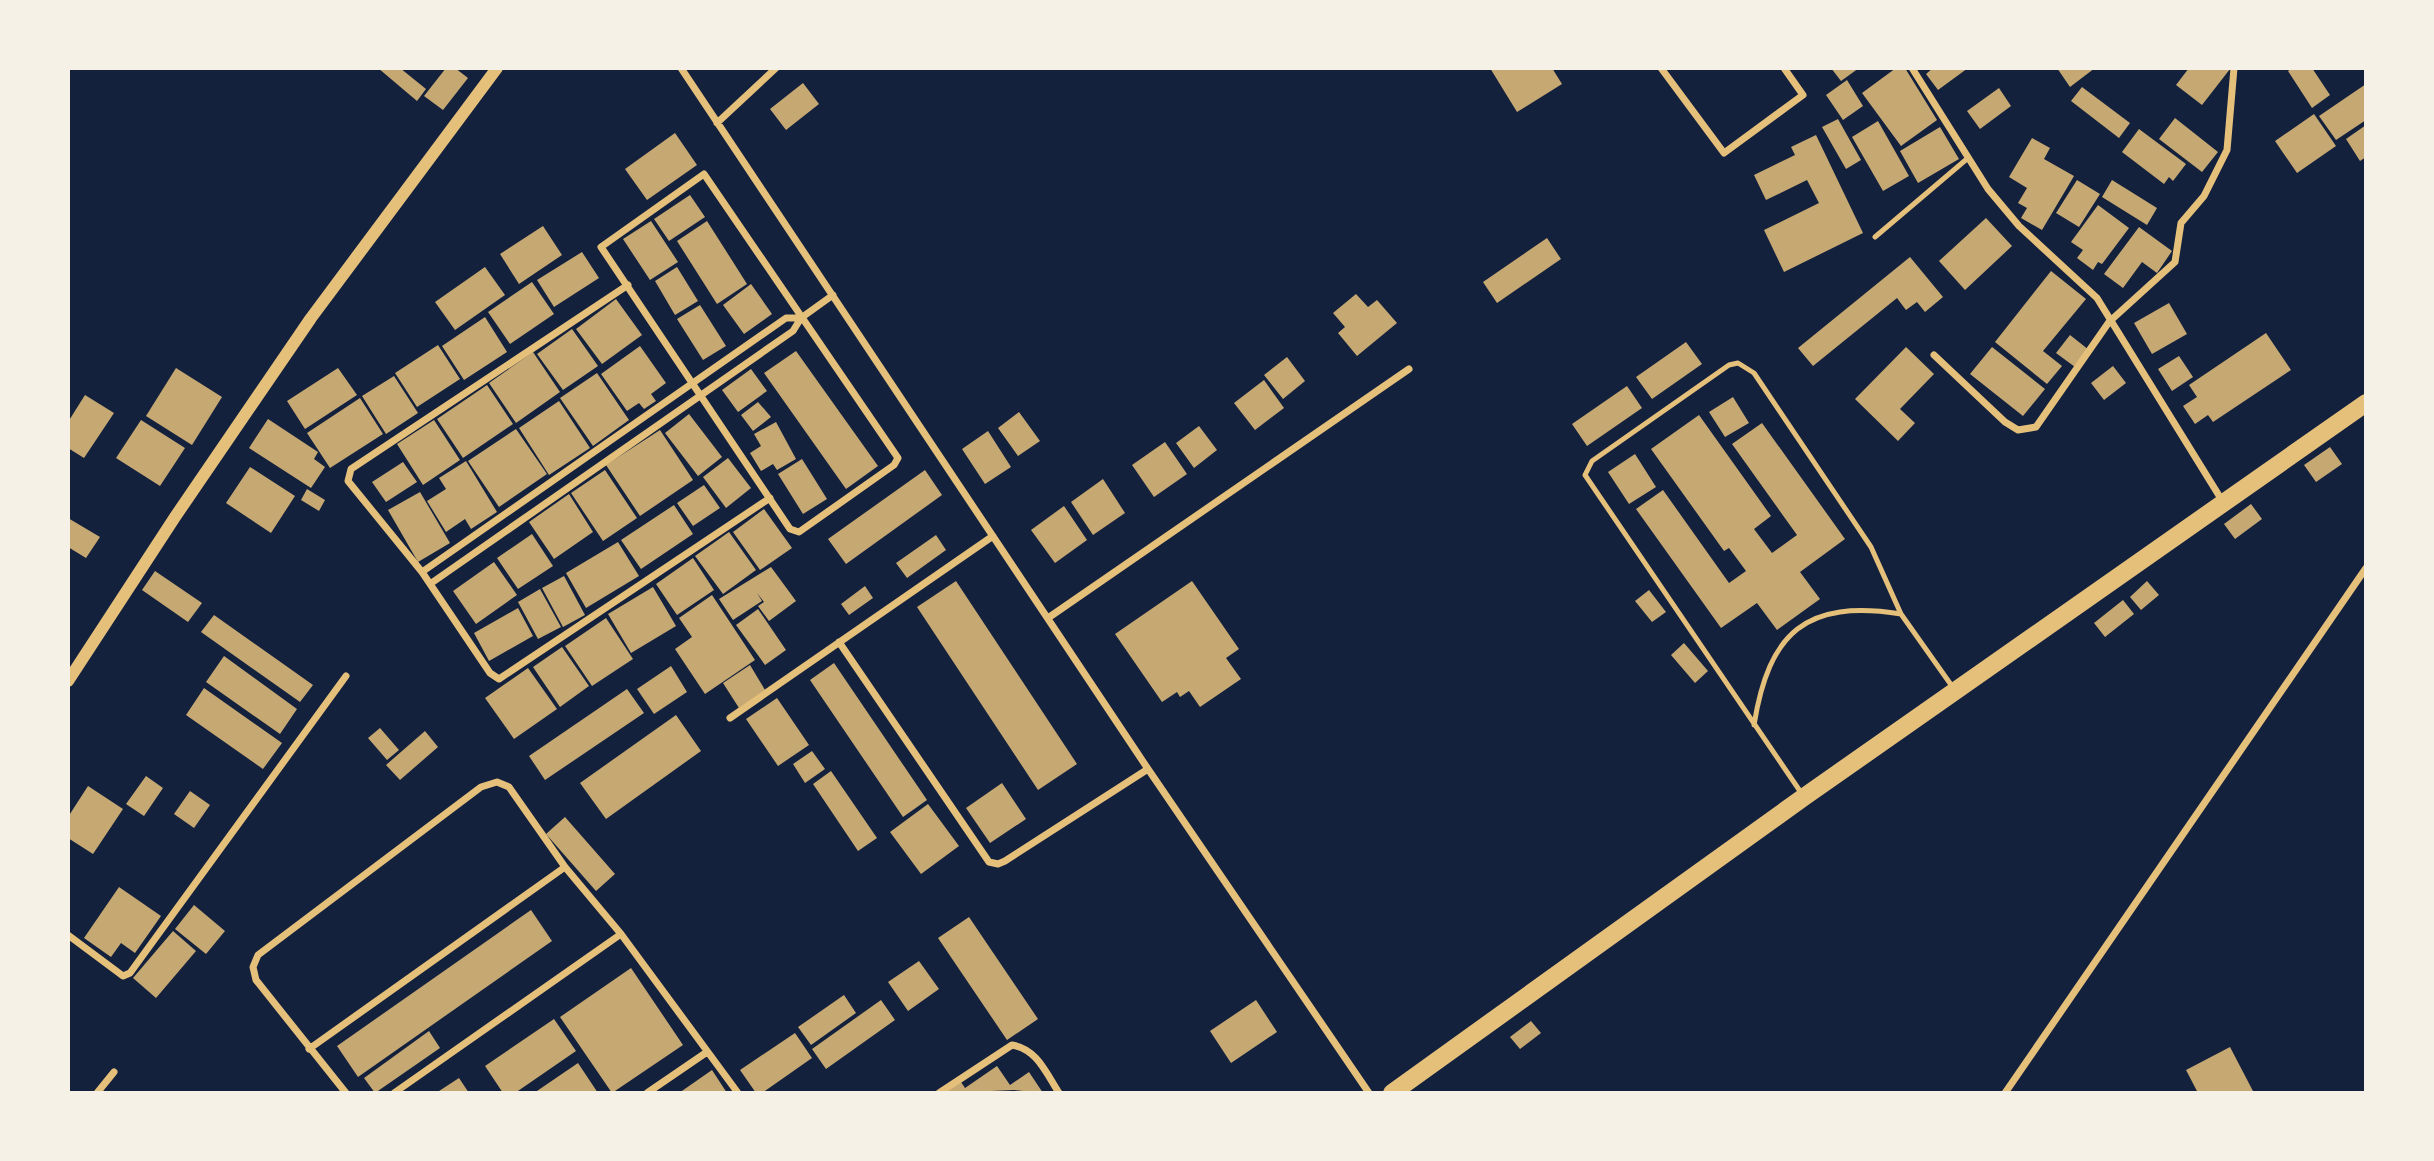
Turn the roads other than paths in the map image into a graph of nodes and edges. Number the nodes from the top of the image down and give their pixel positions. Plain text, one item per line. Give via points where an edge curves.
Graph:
1 (497, 68) edge
2 (681, 68) edge
3 (776, 68) edge
4 (1661, 68) edge
5 (1784, 68) edge
6 (1912, 68) edge
7 (2234, 68) edge
8 (717, 122) junction
9 (1968, 158) junction
10 (1875, 237) dead end
11 (628, 285) junction
12 (833, 295) junction
13 (801, 318) junction
14 (2109, 322) junction
15 (1934, 355) dead end
16 (1409, 369) dead end
17 (694, 383) junction
18 (702, 396) junction
19 (2366, 403) edge
20 (770, 498) junction
21 (2224, 503) junction
22 (993, 536) junction
23 (2366, 568) edge
24 (422, 572) junction
25 (429, 584) junction
26 (1901, 614) junction
27 (1048, 618) junction
28 (839, 642) junction
29 (346, 677) dead end
30 (68, 681) edge
31 (1956, 692) junction
32 (730, 718) dead end
33 (1754, 725) junction
34 (1149, 769) junction
35 (1804, 797) junction
36 (565, 867) junction
37 (621, 934) junction
38 (68, 935) edge
39 (309, 1049) junction
40 (707, 1052) junction
41 (114, 1072) dead end
42 (97, 1093) edge
43 (346, 1093) edge
44 (394, 1093) edge
45 (647, 1093) edge
46 (737, 1093) edge
47 (939, 1093) edge
48 (1059, 1093) edge
49 (1370, 1093) edge
50 (1392, 1093) edge
51 (2006, 1093) edge

1 - 30 street via 311,318
2 - 8 street
3 - 8 street
4 - 5 street via 1724,153 1803,94
6 - 9 street
7 - 14 street via 2227,150 2204,196 2181,223 2175,262
8 - 12 street
9 - 10 lane
9 - 14 street via 2004,208 2096,298
11 - 13 street via 601,244 704,174
11 - 17 street
11 - 24 street via 348,472 348,481
12 - 13 street
12 - 22 street
13 - 17 street via 786,318
13 - 18 street via 793,331
13 - 20 street via 898,460 799,532 790,529
14 - 15 street via 2036,427 2026,431 2005,422
14 - 21 street
16 - 27 street
17 - 18 street
17 - 24 street
18 - 20 street
18 - 25 street
19 - 21 highway
20 - 25 street via 504,679 490,673
21 - 31 highway
22 - 27 street
22 - 28 street
23 - 51 street
24 - 25 street
26 - 31 lane
26 - 33 lane via 1858,609 1827,613 1801,626 1768,666
26 - 33 lane via 1871,547 1746,366 1729,365 1592,461 1586,468 1589,483
27 - 34 street
28 - 32 street
28 - 34 street via 989,862 1006,860
29 - 38 street via 130,973 123,976
31 - 35 highway
33 - 35 lane
34 - 49 street
35 - 50 highway
36 - 37 street
36 - 39 street
36 - 39 street via 509,787 496,782 481,787 258,956 253,967 256,980
37 - 40 street
37 - 44 street
39 - 43 street
40 - 45 street
40 - 46 street
41 - 42 street
47 - 48 street via 1012,1045 1033,1053

